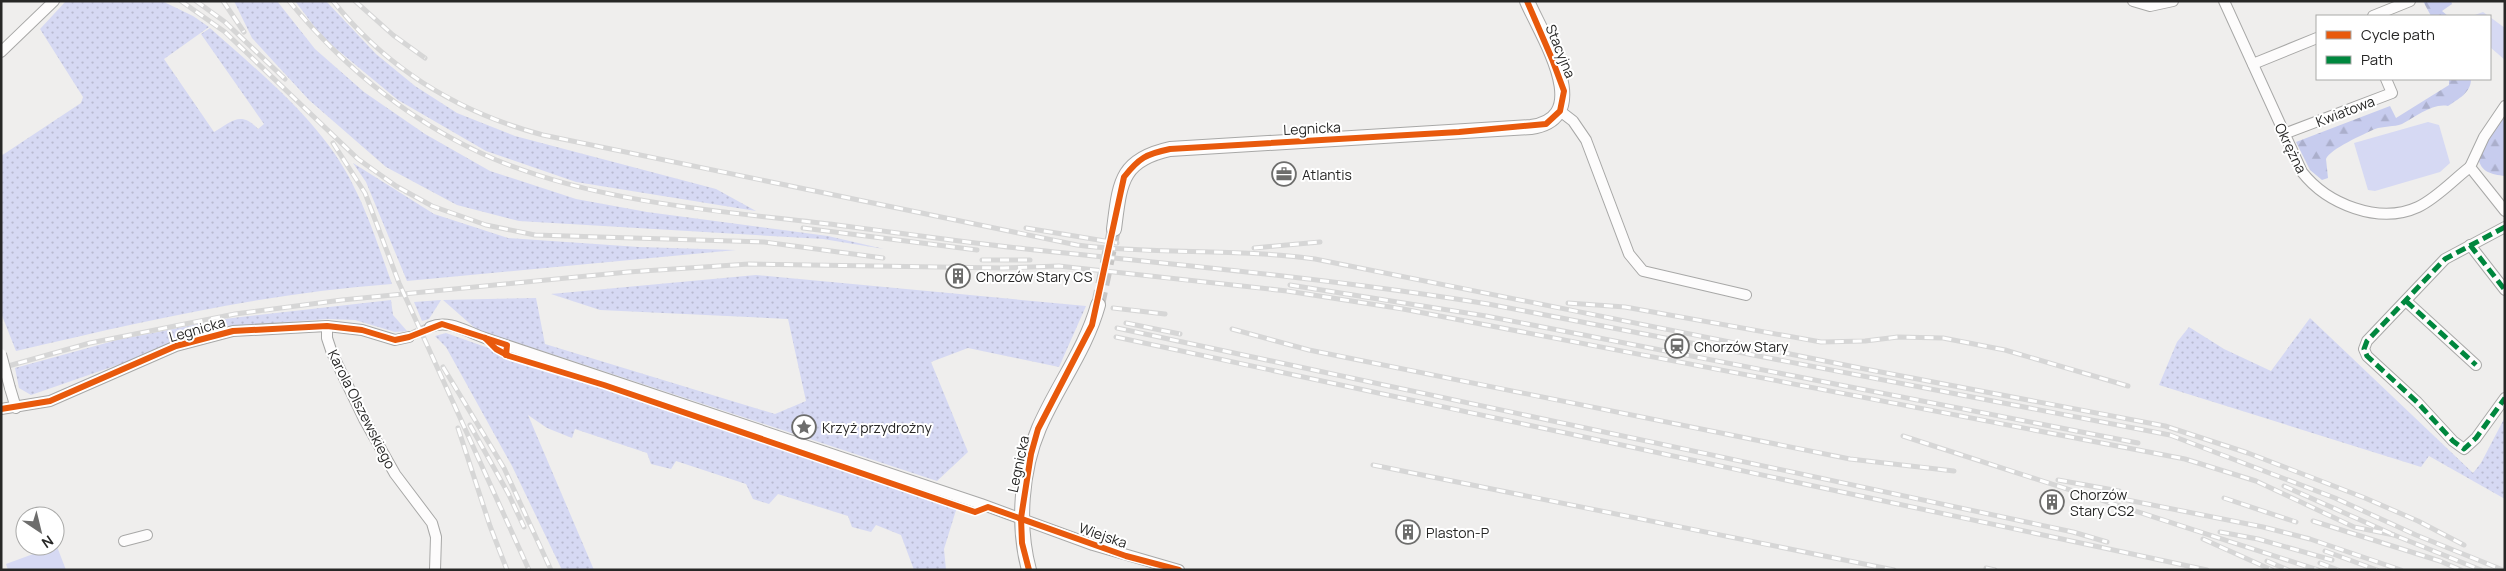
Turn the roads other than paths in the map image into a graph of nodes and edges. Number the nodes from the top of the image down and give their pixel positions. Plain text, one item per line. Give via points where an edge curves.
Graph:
1 (54, 1) edge
2 (2133, 1) edge
3 (2173, 1) edge
4 (2224, 1) edge
5 (1529, 2) edge
6 (2410, 2) edge
7 (2376, 15) edge
8 (2316, 38) edge
9 (1, 52) edge
10 (2253, 64) junction
11 (2386, 80) edge
12 (2505, 106) edge
13 (1560, 111) junction
14 (2284, 134) junction
15 (2470, 168) junction
16 (2505, 210) edge
17 (2505, 227) edge
18 (1114, 229) tunnel mouth
19 (2470, 245) junction
20 (2505, 290) edge
21 (1746, 295) dead end
22 (2406, 301) junction
23 (1098, 305) tunnel mouth
24 (328, 326) junction
25 (430, 327) tunnel mouth
26 (409, 337) tunnel mouth
27 (1, 354) edge
28 (2476, 365) dead end
29 (2505, 398) edge
30 (16, 408) junction
31 (1, 409) edge
32 (1021, 518) junction
33 (146, 534) dead end
34 (124, 541) dead end
35 (435, 570) edge
36 (1029, 570) edge
37 (1179, 570) edge

1 - 9 street
2 - 3 street via 2150,6
4 - 10 street, Okrężna
5 - 13 street, Stacyjna via 1562,85 1564,98
6 - 7 street
8 - 10 street
10 - 14 street, Okrężna
11 - 14 street, Kwiatowa via 2392,93
12 - 15 street, Okrężna via 2484,137
13 - 18 street, Legnicka via 1549,122 1531,127 1170,149 1151,153 1137,160 1124,177
13 - 21 street via 1581,131 1629,254 1642,271
14 - 15 street, Okrężna via 2302,172 2319,192 2344,205 2382,213 2420,206
15 - 16 street
17 - 19 street
19 - 20 street
19 - 22 street via 2438,266
22 - 28 street
22 - 29 street via 2367,341 2364,349 2367,356 2453,441 2464,449
23 - 32 street, Legnicka via 1092,325 1038,429
24 - 26 street, Legnicka via 362,330 395,340
24 - 30 street, Legnicka via 258,329 205,337 176,346 50,402
24 - 35 street, Karola Olszewskiego via 329,345 364,419 395,474 432,524 436,537
25 - 32 street, Legnicka via 449,324
27 - 30 street, bridge
30 - 31 street, Legnicka
32 - 36 street via 1022,545
32 - 37 street, Wiejska via 1109,550
33 - 34 street

